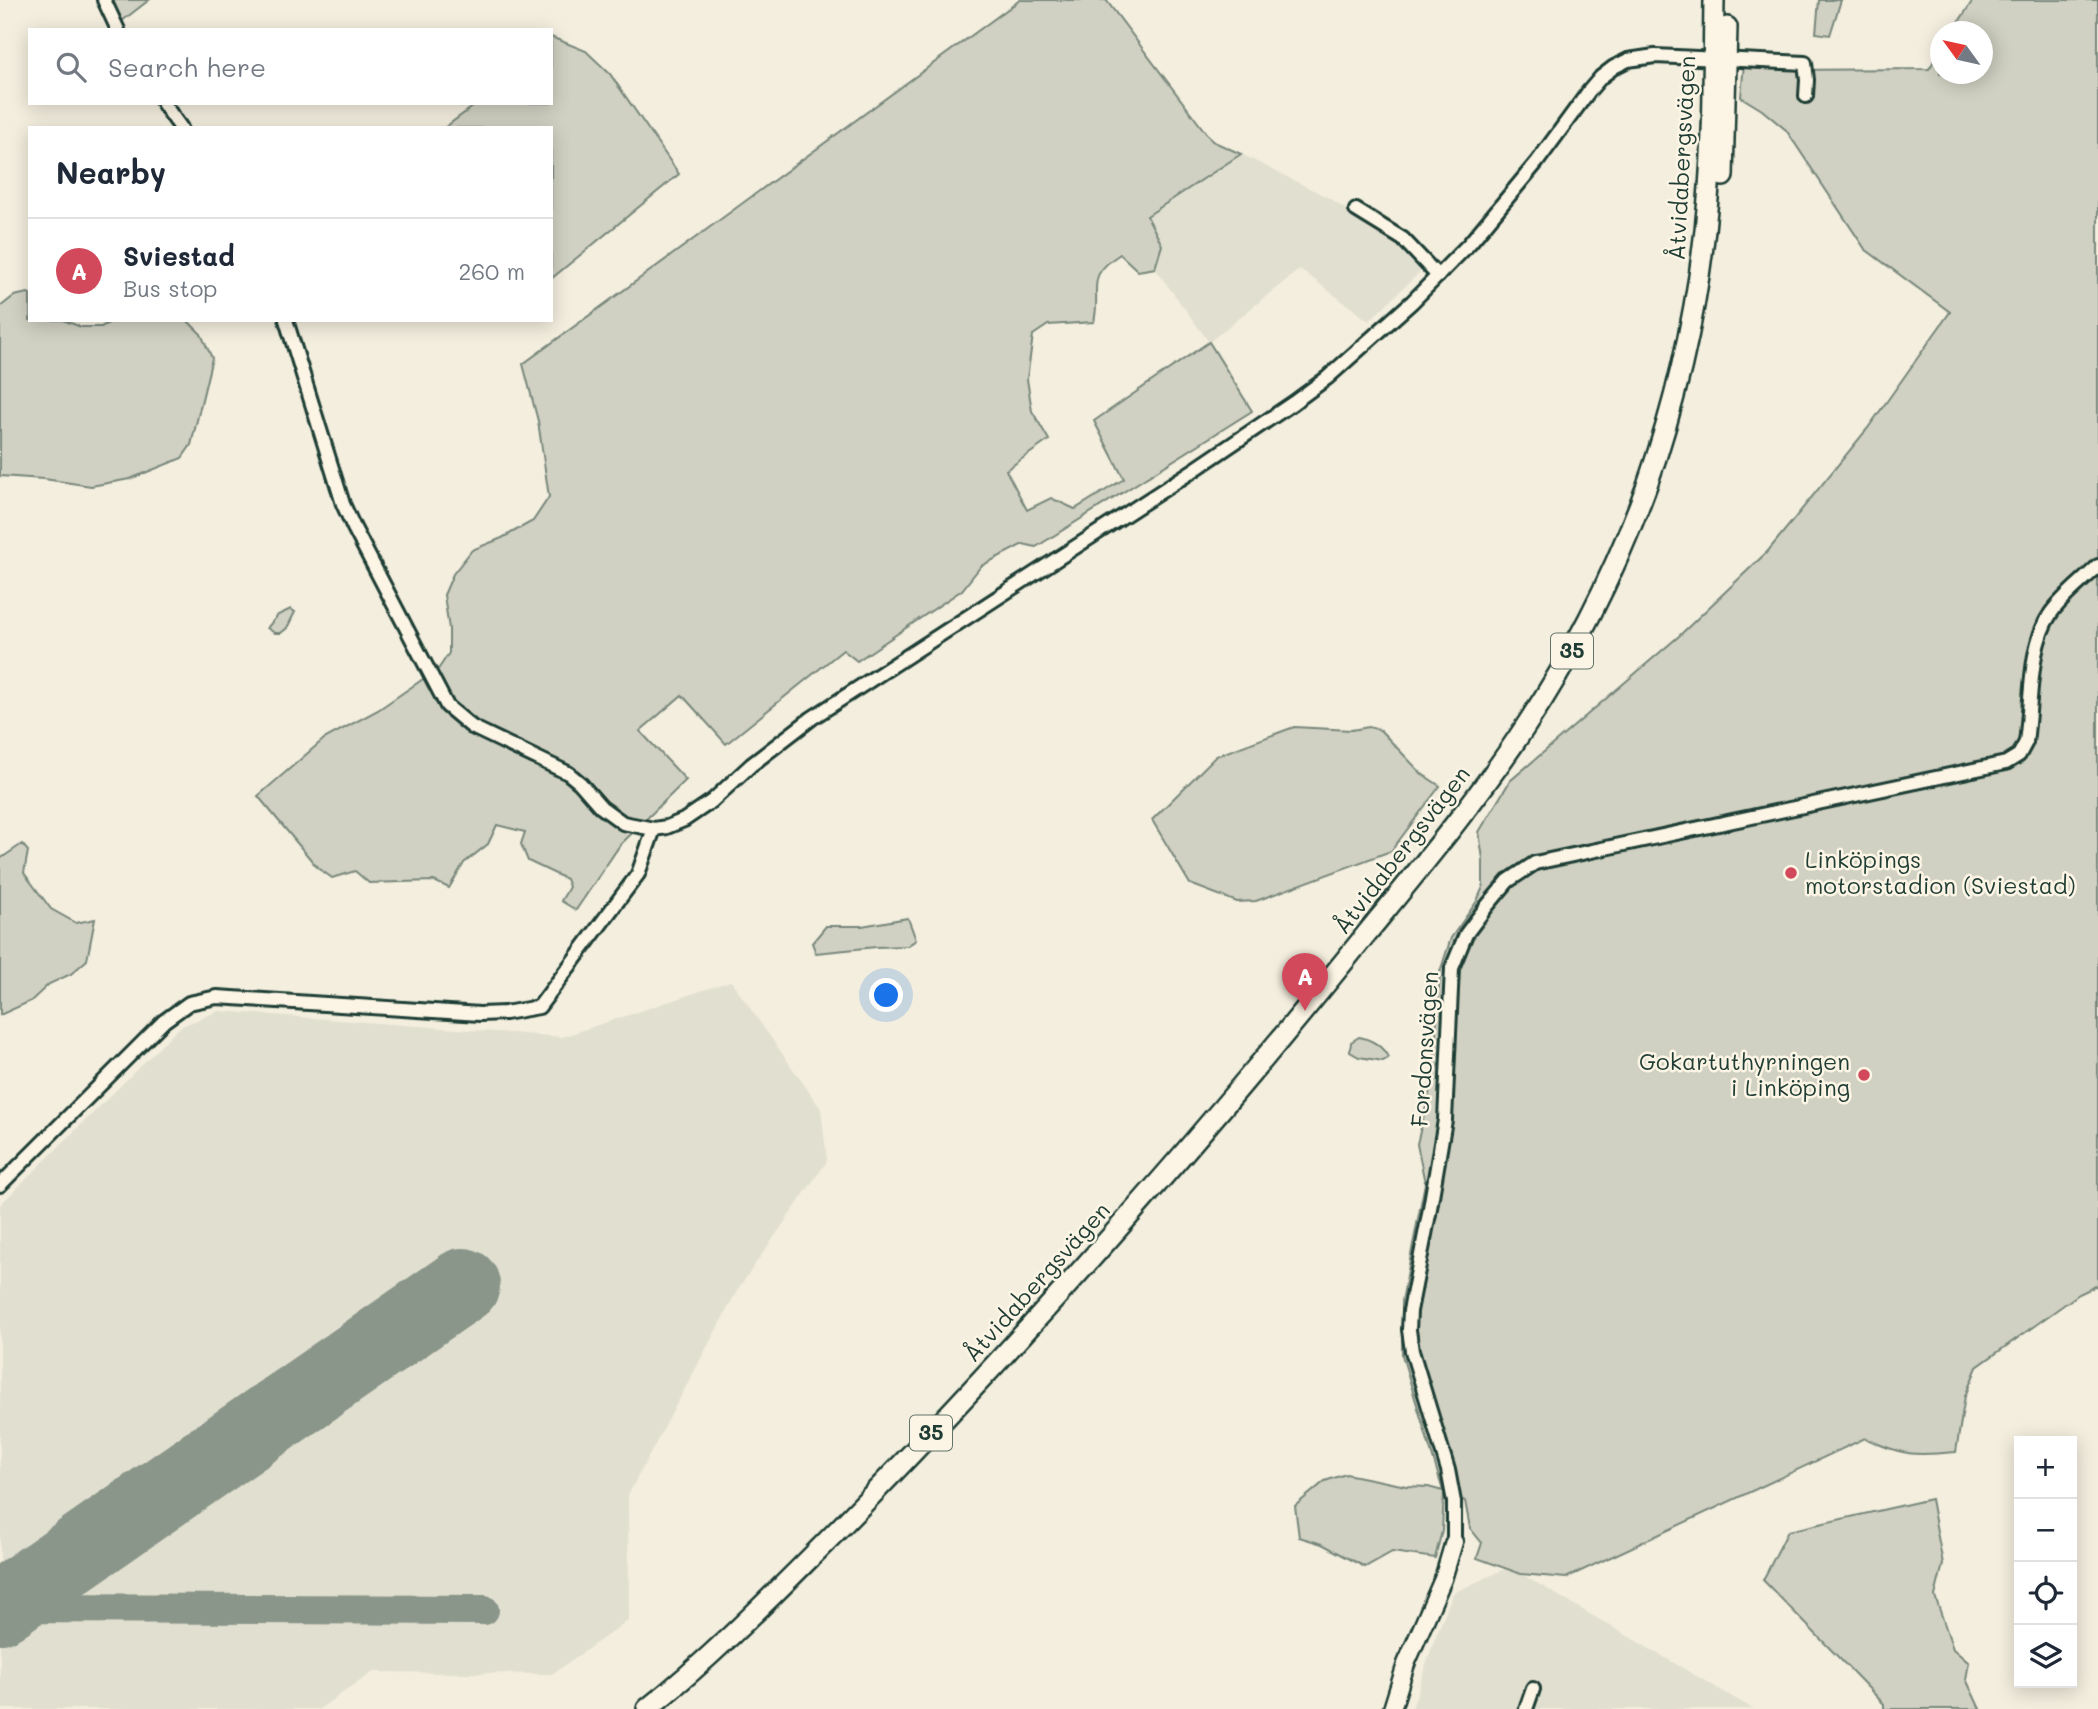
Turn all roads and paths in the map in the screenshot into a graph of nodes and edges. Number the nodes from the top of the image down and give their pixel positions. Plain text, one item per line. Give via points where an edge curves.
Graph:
1 (104, 0) edge
2 (1714, 0) edge
3 (1727, 0) edge
4 (117, 28) edge
5 (1720, 60) junction
6 (1806, 96) dead end
7 (164, 105) edge
8 (180, 126) edge
9 (1356, 210) dead end
10 (1438, 276) junction
11 (287, 322) edge
12 (2098, 566) edge
13 (654, 829) junction
14 (0, 1185) edge
15 (1454, 1542) joint
16 (1533, 1689) dead end
17 (647, 1709) edge
18 (664, 1709) edge
19 (1392, 1709) edge
20 (1526, 1709) edge

1 - 4 street
2 - 5 main road, Åtvidabergsvägen / 35
3 - 5 main road, Åtvidabergsvägen / 35
5 - 6 street via 1805,63
5 - 10 street via 1655,55 1628,60 1601,77 1505,202
5 - 17 main road, Åtvidabergsvägen / 35 via 1701,263 1665,428 1617,560 1570,654 1525,728 1305,1011 1084,1267 818,1550 704,1662
5 - 18 main road, Åtvidabergsvägen / 35 via 1722,196 1714,266 1686,400 1626,565 1579,660 1533,734 1313,1017 1093,1274 826,1558 712,1670
7 - 8 street
9 - 10 street via 1403,239
10 - 13 street via 1356,354 1293,403 823,711 699,811
11 - 13 street via 343,504 447,706 472,727 568,774 610,815 632,826
12 - 15 street, Fordonsvägen via 2050,614 2038,639 2026,742 2019,755 2006,763 1535,863 1508,881 1466,934 1452,968 1445,1120 1409,1321 1412,1351 1448,1470
13 - 14 street via 630,885 538,1007 480,1014 217,997 189,1003 164,1021
15 - 19 street, Fordonsvägen
16 - 20 street

